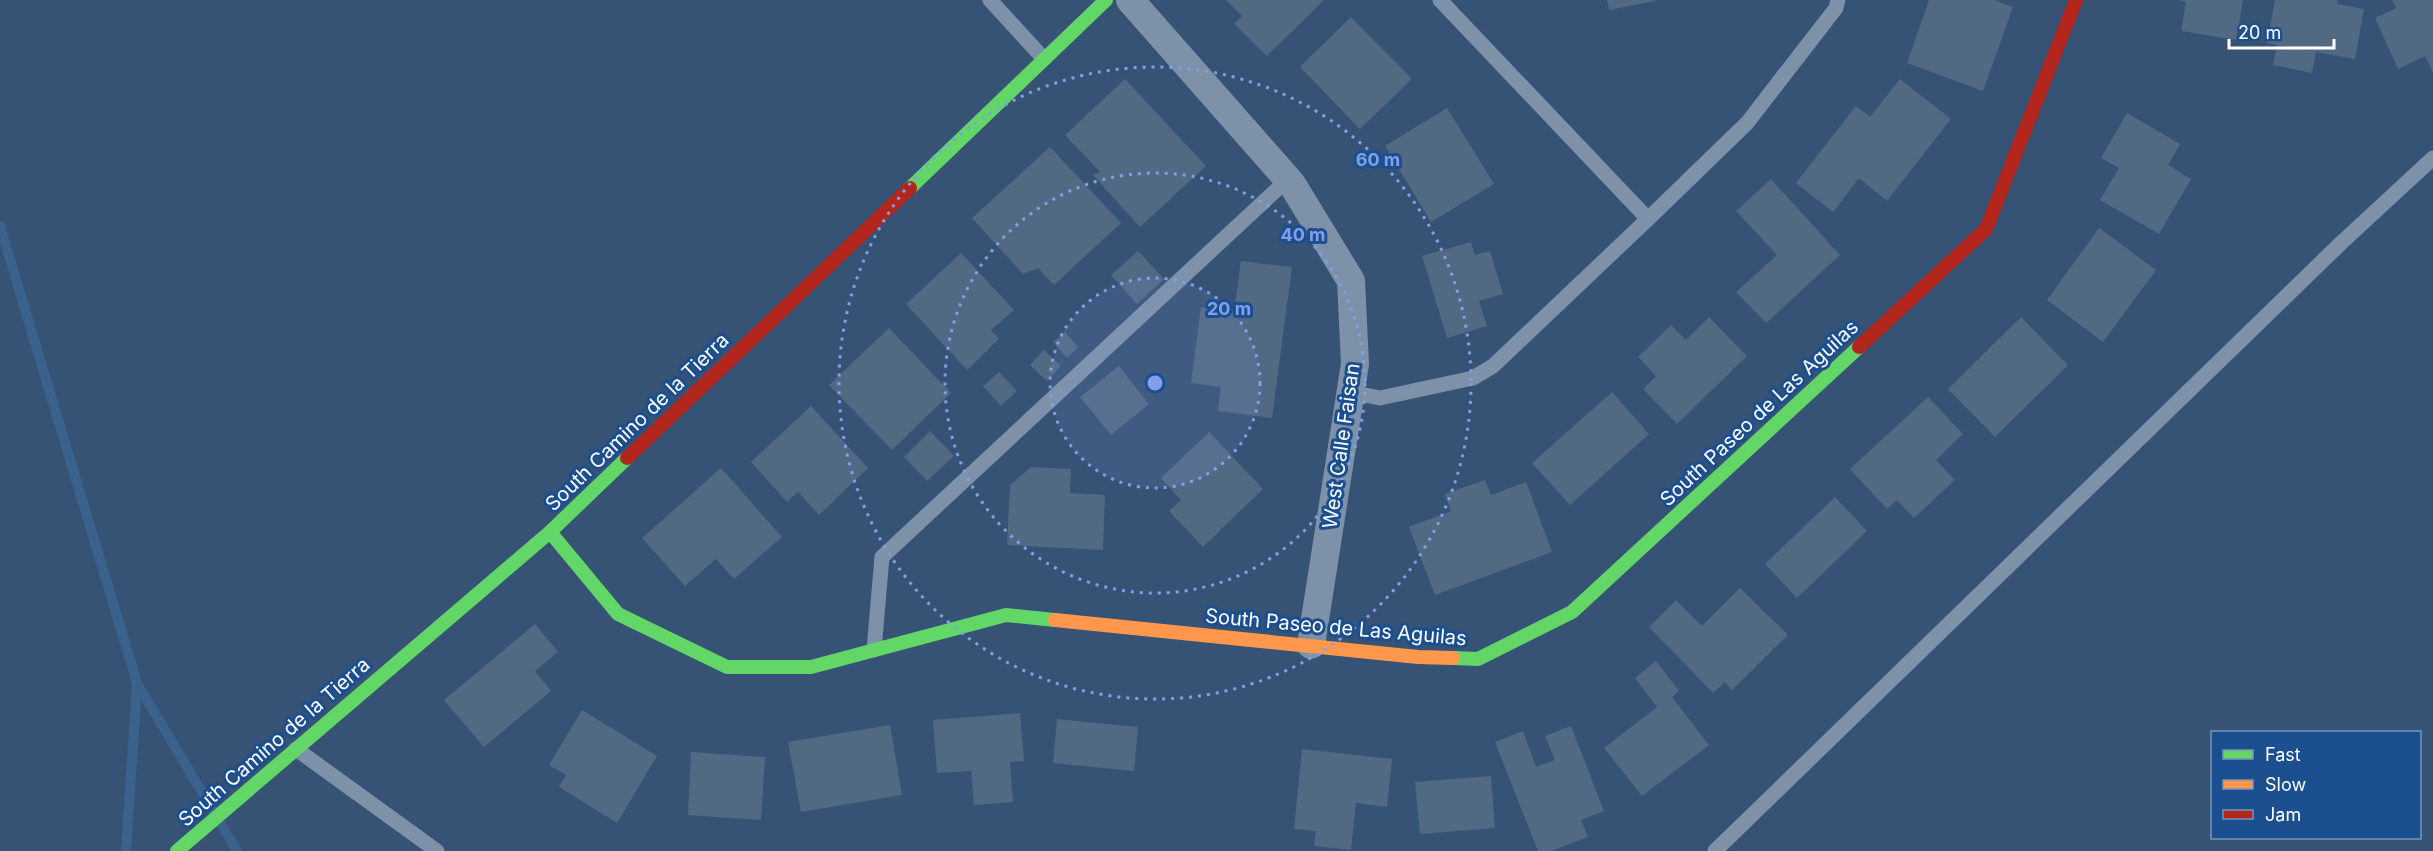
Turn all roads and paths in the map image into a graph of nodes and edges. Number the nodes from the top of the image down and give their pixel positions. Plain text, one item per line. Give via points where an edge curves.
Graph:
1 (990, 0) edge
2 (1106, 0) edge
3 (1130, 0) edge
4 (1440, 0) edge
5 (1838, 0) edge
6 (2076, 0) edge
7 (1044, 59) junction
8 (2433, 158) edge
9 (1288, 180) junction
10 (1648, 219) junction
11 (1350, 392) junction
12 (550, 532) junction
13 (1311, 645) junction
14 (874, 650) junction
15 (296, 749) junction
16 (177, 851) edge
17 (437, 851) edge
18 (1715, 851) edge

1 - 7 lane
2 - 7 street, South Camino de la Tierra
3 - 9 street, West Calle Faisan
4 - 10 lane
5 - 10 lane via 1836,8 1747,123
6 - 13 street, South Paseo de Las Aguilas via 1986,229 1572,612 1478,659 1418,657
7 - 12 street, South Camino de la Tierra
8 - 18 lane via 2331,252
9 - 11 street, West Calle Faisan via 1351,281 1355,364
9 - 14 lane via 882,557
10 - 11 lane via 1493,366 1473,378 1380,398
11 - 13 street, West Calle Faisan
12 - 14 street, South Paseo de Las Aguilas via 618,614 727,667 811,667
12 - 15 street, South Camino de la Tierra
13 - 14 street, South Paseo de Las Aguilas via 1006,615
15 - 16 street, South Camino de la Tierra
15 - 17 lane

